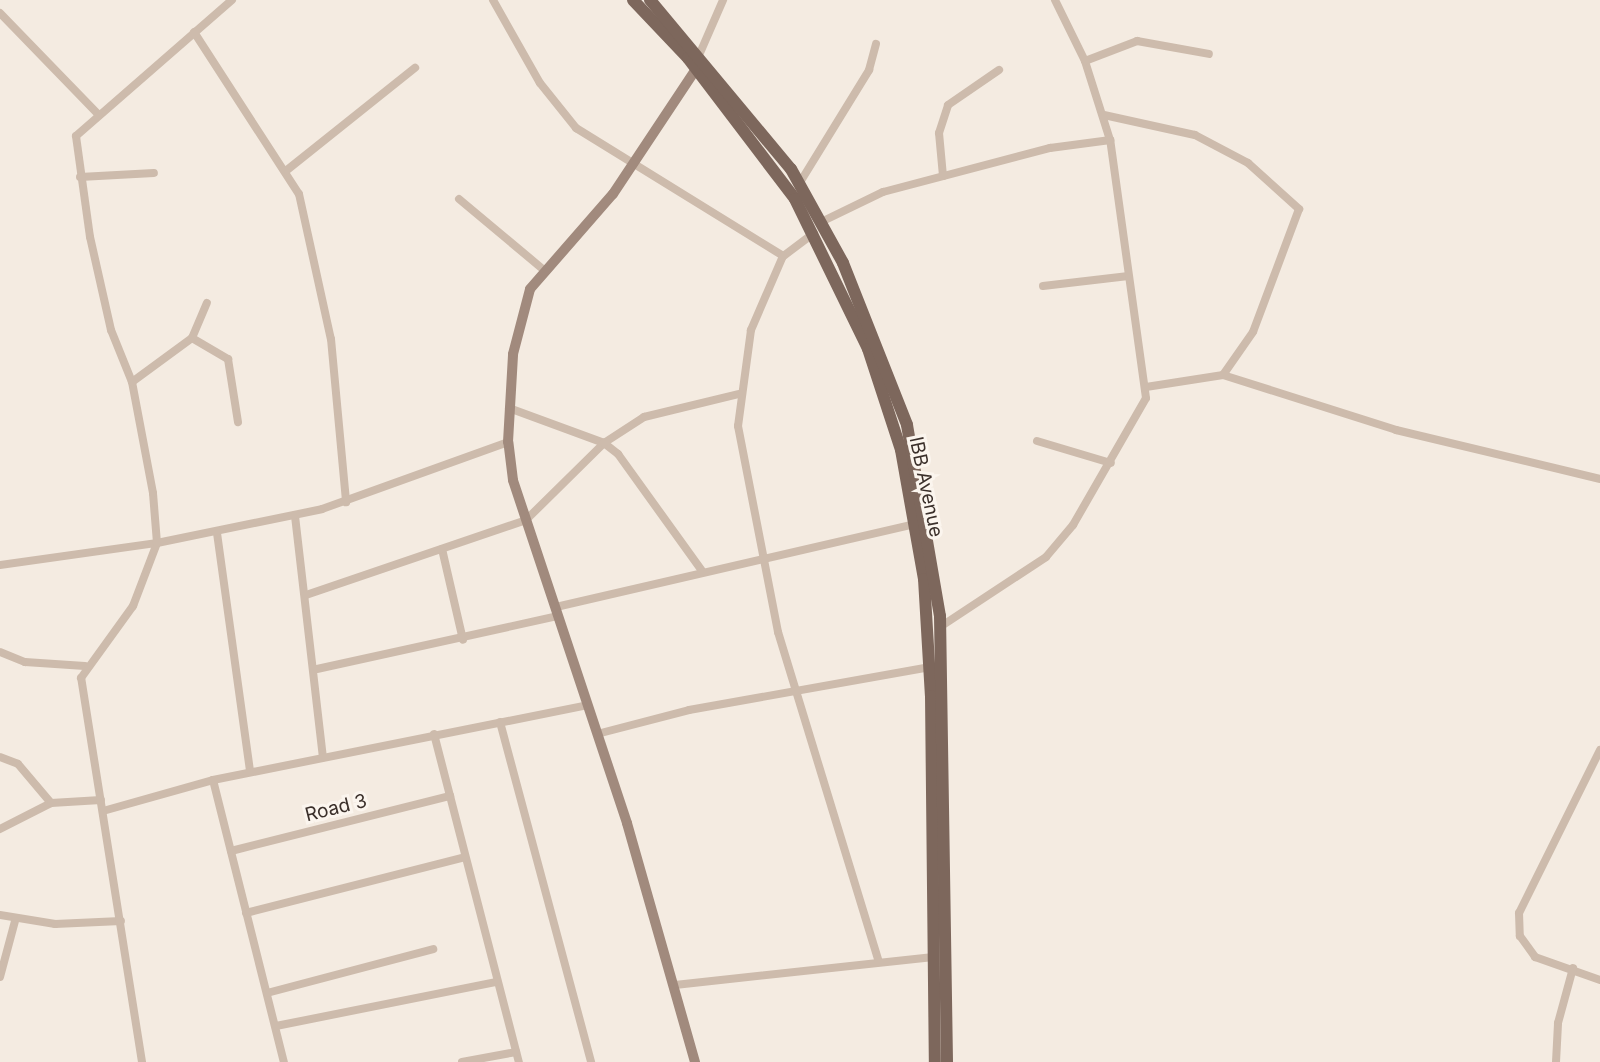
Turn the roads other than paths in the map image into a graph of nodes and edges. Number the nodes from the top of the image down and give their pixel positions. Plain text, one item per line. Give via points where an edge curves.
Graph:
1 (232, 0) edge
2 (494, 0) edge
3 (632, 0) edge
4 (650, 0) edge
5 (723, 0) edge
6 (1055, 0) edge
7 (0, 13) edge
8 (194, 32) junction
9 (876, 44) dead end
10 (700, 52) junction
11 (1209, 54) dead end
12 (1085, 61) junction
13 (415, 68) dead end
14 (696, 69) junction
15 (999, 70) dead end
16 (98, 114) junction
17 (1104, 115) junction
18 (1110, 140) junction
19 (632, 167) junction
20 (287, 170) junction
21 (154, 173) dead end
22 (943, 176) junction
23 (80, 177) junction
24 (799, 184) junction
25 (458, 199) dead end
26 (818, 227) junction
27 (783, 256) junction
28 (544, 270) junction
29 (1128, 276) junction
30 (1043, 286) dead end
31 (207, 303) dead end
32 (192, 338) junction
33 (1223, 375) junction
34 (132, 382) junction
35 (1146, 387) junction
36 (738, 394) junction
37 (509, 408) junction
38 (238, 422) dead end
39 (1037, 441) dead end
40 (508, 442) junction
41 (604, 443) junction
42 (1111, 463) junction
43 (1600, 479) edge
44 (346, 502) junction
45 (295, 516) junction
46 (526, 520) junction
47 (915, 523) junction
48 (217, 533) junction
49 (157, 543) junction
50 (442, 549) junction
51 (762, 555) junction
52 (0, 565) edge
53 (702, 571) junction
54 (306, 595) junction
55 (557, 611) junction
56 (940, 627) junction
57 (463, 640) junction
58 (0, 652) edge
59 (85, 666) junction
60 (930, 667) junction
61 (317, 669) junction
62 (795, 689) junction
63 (588, 705) junction
64 (500, 722) junction
65 (434, 734) junction
66 (597, 734) junction
67 (1600, 750) edge
68 (0, 757) edge
69 (323, 757) junction
70 (250, 772) junction
71 (213, 780) junction
72 (450, 796) junction
73 (101, 800) junction
74 (51, 803) junction
75 (103, 811) junction
76 (0, 829) edge
77 (231, 851) junction
78 (465, 858) junction
79 (246, 913) junction
80 (0, 915) edge
81 (15, 920) junction
82 (121, 922) junction
83 (433, 949) dead end
84 (933, 957) junction
85 (878, 960) junction
86 (1573, 968) junction
87 (0, 977) edge
88 (1600, 980) edge
89 (497, 982) junction
90 (675, 985) junction
91 (267, 993) junction
92 (276, 1026) junction
93 (516, 1052) junction
94 (142, 1062) edge
95 (284, 1062) edge
96 (462, 1062) edge
97 (519, 1062) edge
98 (591, 1062) edge
99 (695, 1062) edge
100 (935, 1062) edge
101 (947, 1062) edge
102 (1556, 1062) edge

1 - 8 street
2 - 19 street via 563,113
3 - 14 main road, IBB Avenue
4 - 10 main road
5 - 10 street
6 - 12 street
7 - 16 street
8 - 16 street
8 - 20 street
9 - 24 street via 869,70
10 - 24 main road
11 - 12 street via 1136,41
12 - 17 street
13 - 20 street
14 - 19 street
14 - 26 main road, IBB Avenue
15 - 22 street via 948,105 939,133
16 - 23 street via 76,136
17 - 18 street
17 - 33 street via 1195,135 1248,163 1299,209 1253,332
18 - 22 street
18 - 29 street
19 - 27 street
19 - 28 street
20 - 44 street via 306,218 331,339
21 - 23 street
22 - 26 street via 883,192
23 - 34 street via 111,330
24 - 26 main road
25 - 28 street
26 - 27 street
26 - 47 main road, IBB Avenue via 872,360
26 - 56 main road via 907,425 934,553
27 - 36 street via 751,330
28 - 37 street via 520,315
29 - 30 street
29 - 35 street
31 - 32 street
32 - 34 street
32 - 38 street via 228,359
33 - 35 street
33 - 43 street via 1396,430
34 - 49 street
35 - 42 street via 1143,408
36 - 41 street via 643,416
36 - 51 street via 745,476
37 - 40 street
37 - 41 street
39 - 42 street
40 - 44 street
40 - 46 street
41 - 46 street
41 - 53 street via 663,508
42 - 56 street via 1046,557
44 - 45 street
45 - 48 street
45 - 54 street
46 - 50 street
46 - 55 street
47 - 51 street
47 - 60 main road, IBB Avenue
48 - 49 street
48 - 70 street
49 - 52 street
49 - 59 street via 124,623
50 - 54 street
50 - 57 street
51 - 53 street
51 - 62 street
53 - 55 street
54 - 61 street
55 - 57 street
55 - 63 street
56 - 101 main road
57 - 61 street
58 - 59 street via 25,662
59 - 73 street via 82,692
60 - 62 street
60 - 84 main road, IBB Avenue
61 - 69 street
62 - 66 street
62 - 85 street
63 - 64 street
63 - 66 street
64 - 65 street
64 - 98 street
65 - 69 street
65 - 72 street
66 - 90 street
67 - 86 street via 1518,914 1526,949
68 - 74 street via 18,764
69 - 70 street
70 - 71 street
71 - 75 street
71 - 77 street
72 - 77 street, Road 3
72 - 78 street
73 - 74 street
73 - 75 street
74 - 76 street
75 - 82 street
77 - 79 street
78 - 79 street
78 - 89 street
79 - 91 street
80 - 81 street
81 - 82 street
81 - 87 street
82 - 94 street
83 - 91 street
84 - 85 street
84 - 100 main road, IBB Avenue
85 - 90 street
86 - 88 street
86 - 102 street via 1558,1023
89 - 92 street
89 - 93 street
90 - 99 street
91 - 92 street
92 - 95 street
93 - 96 street
93 - 97 street

